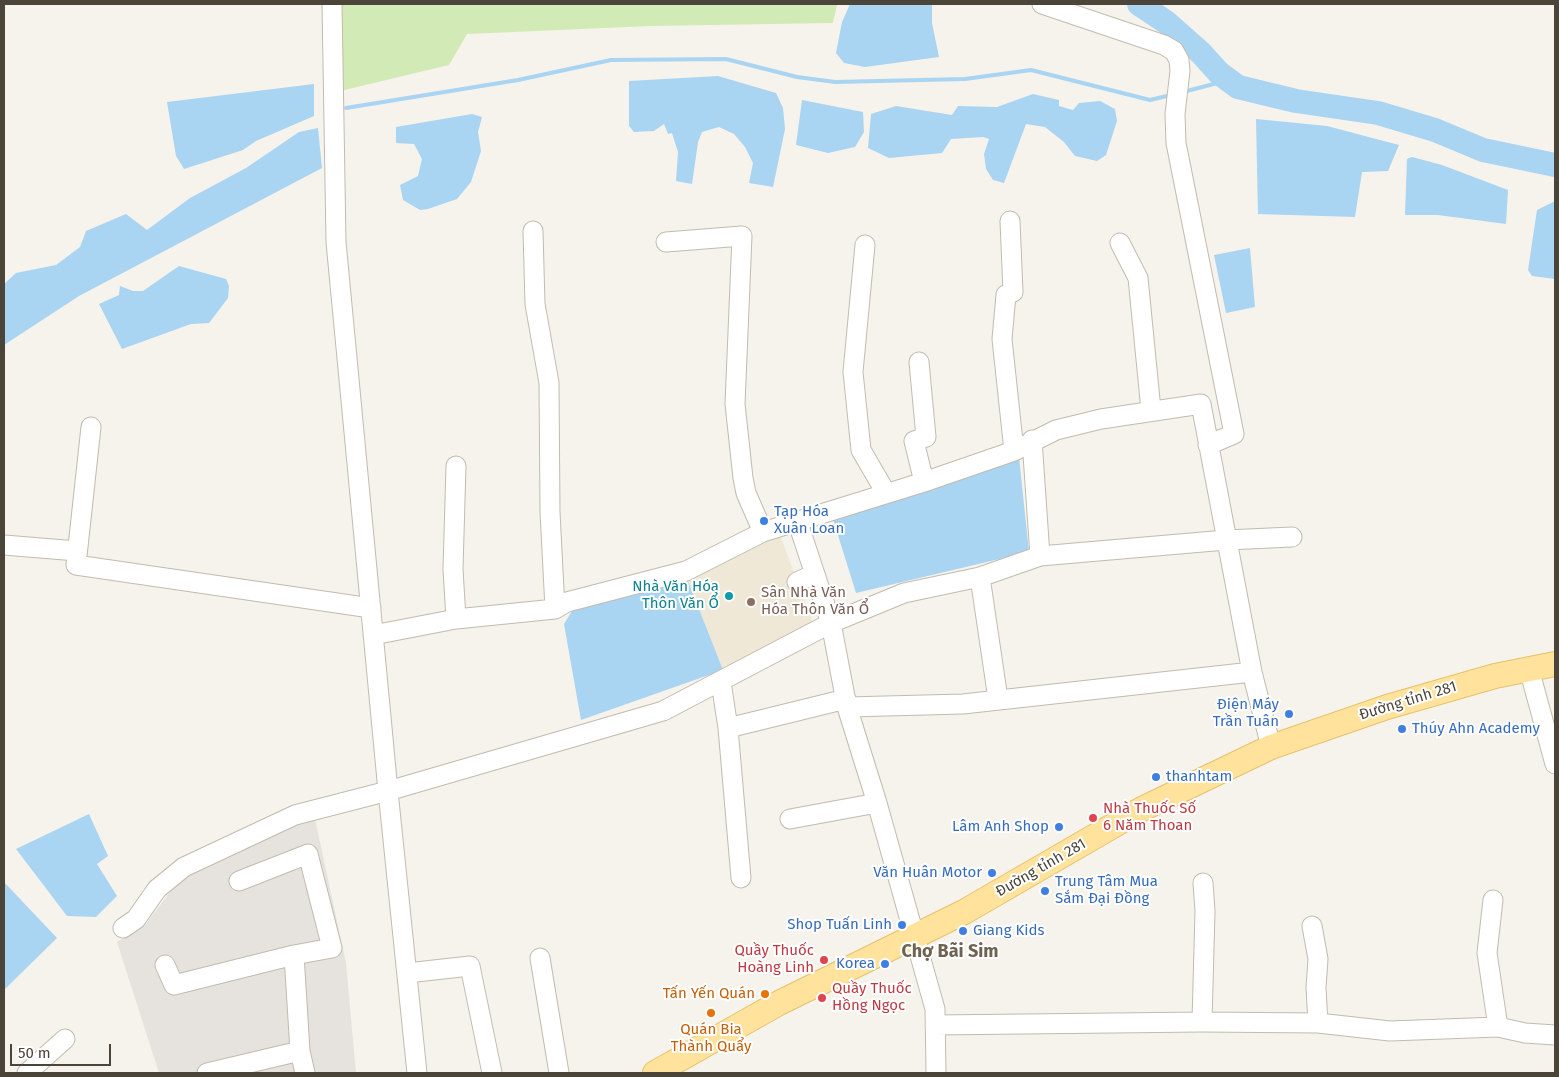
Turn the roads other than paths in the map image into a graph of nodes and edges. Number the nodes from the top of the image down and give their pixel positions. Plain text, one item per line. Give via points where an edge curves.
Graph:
1 (332, 4) edge
2 (1042, 4) edge
3 (1010, 221) dead end
4 (533, 231) dead end
5 (666, 242) dead end
6 (1120, 243) dead end
7 (865, 245) dead end
8 (919, 362) dead end
9 (1151, 410) junction
10 (91, 427) dead end
11 (1032, 440) junction
12 (1208, 445) junction
13 (1014, 451) junction
14 (456, 466) dead end
15 (924, 482) junction
16 (886, 493) junction
17 (797, 520) junction
18 (763, 532) junction
19 (1292, 537) dead end
20 (1226, 540) junction
21 (4, 545) edge
22 (77, 551) junction
23 (1040, 556) junction
24 (815, 574) junction
25 (980, 577) junction
26 (797, 582) dead end
27 (371, 608) junction
28 (555, 608) junction
29 (456, 619) junction
30 (831, 623) junction
31 (373, 635) junction
32 (1555, 664) edge
33 (1529, 669) junction
34 (1252, 672) junction
35 (721, 682) junction
36 (998, 699) junction
37 (847, 703) junction
38 (728, 728) junction
39 (1271, 747) junction
40 (1555, 764) edge
41 (388, 791) junction
42 (877, 803) junction
43 (790, 819) dead end
44 (741, 878) dead end
45 (239, 881) dead end
46 (1203, 882) dead end
47 (1493, 900) dead end
48 (1312, 926) dead end
49 (123, 928) dead end
50 (916, 936) junction
51 (294, 955) junction
52 (540, 958) dead end
53 (165, 966) dead end
54 (407, 973) junction
55 (1202, 1022) junction
56 (1318, 1023) junction
57 (935, 1024) junction
58 (1498, 1027) junction
59 (1555, 1036) edge
60 (65, 1039) dead end
61 (300, 1051) junction
62 (27, 1073) edge
63 (207, 1073) edge
64 (305, 1073) edge
65 (418, 1073) edge
66 (492, 1073) edge
67 (559, 1073) edge
68 (655, 1073) edge
69 (936, 1073) edge

1 - 27 street via 336,242
2 - 12 street via 1164,45 1174,51 1179,60 1176,143 1234,434
3 - 13 street via 1013,292 1006,295 1002,339
4 - 28 street via 535,304 549,384
5 - 18 street via 742,236 735,404 742,478
6 - 9 street via 1138,278
7 - 16 street via 853,372 861,450
8 - 15 street via 926,438 914,441
9 - 11 street via 1056,430
9 - 12 street via 1201,404
10 - 22 street
11 - 13 street
11 - 23 street
12 - 20 street
13 - 15 street
14 - 29 street via 453,569
15 - 16 street
16 - 17 street
17 - 18 street
17 - 24 street
18 - 28 street via 686,571 567,602
19 - 20 street
20 - 23 street
20 - 34 street
21 - 22 street
22 - 27 street via 76,565
23 - 25 street
24 - 26 street
24 - 30 street
25 - 30 street via 904,593
25 - 36 street
27 - 31 street
28 - 29 street
29 - 31 street
30 - 35 street
30 - 37 street
31 - 41 street
32 - 33 main road, Đường tỉnh 281
33 - 39 main road, Đường tỉnh 281 via 1387,707
33 - 40 street
34 - 36 street
34 - 39 street
35 - 38 street
35 - 41 street via 663,711
36 - 37 street via 963,704
37 - 38 street
37 - 42 street
38 - 44 street
39 - 50 main road, Đường tỉnh 281 via 1142,809 995,895
41 - 49 street via 295,815 184,867 156,888 136,919
41 - 54 street
42 - 43 street
42 - 50 street
45 - 51 street via 308,854 332,948
46 - 55 street
47 - 58 street via 1487,959
48 - 56 street via 1318,959
50 - 57 street via 935,1009
50 - 68 main road, Đường tỉnh 281 via 779,1003
51 - 53 street via 174,985
51 - 61 street
52 - 67 street
54 - 65 street
54 - 66 street via 470,966
55 - 56 street
55 - 57 street
56 - 58 street via 1390,1031
57 - 69 street
58 - 59 street
60 - 62 street
61 - 63 street
61 - 64 street

